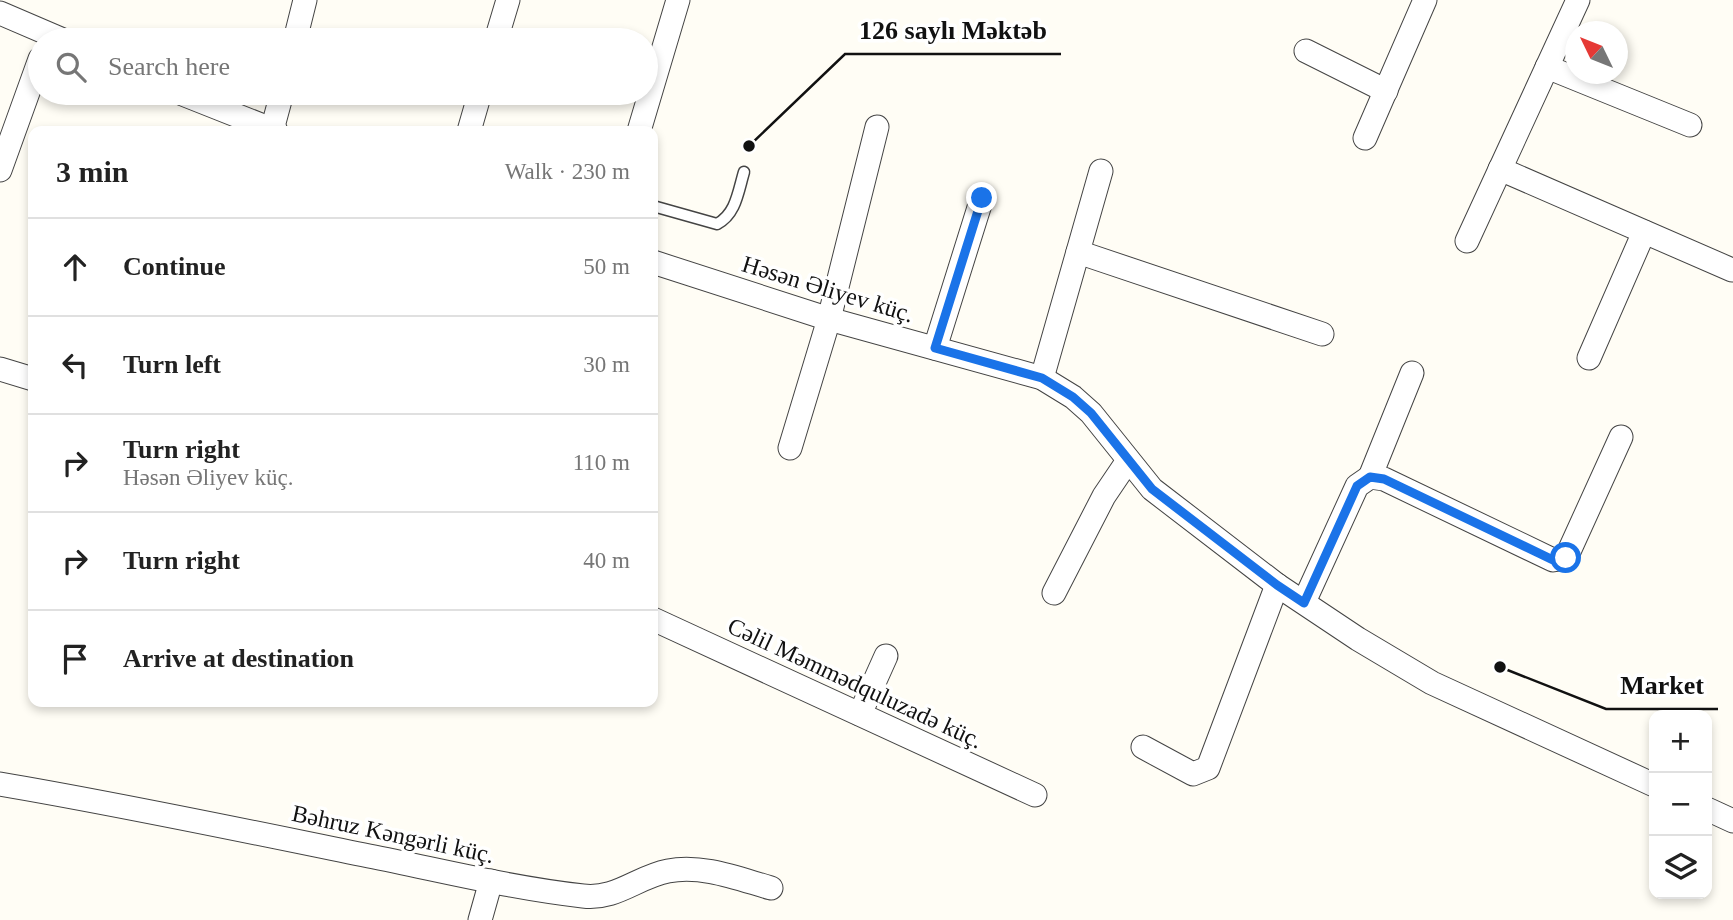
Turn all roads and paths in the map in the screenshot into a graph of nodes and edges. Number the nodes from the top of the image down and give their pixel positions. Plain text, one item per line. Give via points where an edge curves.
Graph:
1 (306, 0) edge
2 (508, 0) edge
3 (678, 0) edge
4 (1425, 0) edge
5 (1578, 0) edge
6 (10, 10) edge
7 (38, 28) edge
8 (298, 28) edge
9 (500, 28) edge
10 (1306, 51) dead end
11 (658, 67) edge
12 (1547, 67) junction
13 (1386, 91) junction
14 (28, 92) edge
15 (210, 105) edge
16 (279, 105) edge
17 (477, 105) edge
18 (647, 105) edge
19 (1690, 125) dead end
20 (262, 126) edge
21 (275, 126) edge
22 (470, 126) edge
23 (640, 126) edge
24 (877, 127) dead end
25 (1365, 138) dead end
26 (1500, 169) junction
27 (0, 170) edge
28 (1101, 171) dead end
29 (744, 172) dead end
30 (982, 198) dead end
31 (658, 207) edge
32 (1644, 232) junction
33 (1467, 240) dead end
34 (1078, 251) junction
35 (658, 264) edge
36 (1732, 270) edge
37 (829, 319) junction
38 (1322, 334) dead end
39 (935, 348) junction
40 (1589, 358) dead end
41 (0, 369) edge
42 (1412, 373) dead end
43 (28, 377) edge
44 (1042, 378) junction
45 (1621, 437) dead end
46 (790, 448) dead end
47 (1127, 462) junction
48 (1370, 477) junction
49 (1277, 585) junction
50 (1054, 593) dead end
51 (1304, 603) junction
52 (658, 622) edge
53 (886, 656) dead end
54 (860, 714) junction
55 (1143, 747) dead end
56 (1649, 783) edge
57 (0, 784) edge
58 (1035, 795) dead end
59 (1712, 811) edge
60 (1733, 821) edge
61 (491, 881) junction
62 (771, 888) dead end
63 (480, 920) edge

1 - 8 street
2 - 9 street
3 - 11 street
4 - 13 street
5 - 12 street
6 - 7 street
10 - 13 street
12 - 19 street
12 - 26 street
13 - 25 street
14 - 27 street
15 - 20 street
16 - 21 street
17 - 22 street
18 - 23 street
24 - 37 street
26 - 32 street
26 - 33 street
28 - 34 street
29 - 31 lane via 733,208 717,224
30 - 39 street
32 - 36 street
32 - 40 street
34 - 38 street
34 - 44 street
35 - 37 street, Həsən Əliyev küç.
37 - 39 street, Həsən Əliyev küç.
37 - 46 street
39 - 44 street, Həsən Əliyev küç.
41 - 43 street
42 - 48 street
44 - 47 street, Həsən Əliyev küç. via 1091,413
45 - 48 street via 1566,558 1553,560 1384,479
47 - 49 street, Həsən Əliyev küç. via 1152,489
47 - 50 street via 1104,496
48 - 51 street via 1357,486
49 - 51 street, Həsən Əliyev küç.
49 - 55 street via 1208,768 1193,774
51 - 56 street, Həsən Əliyev küç. via 1432,683
52 - 54 street, Cəlil Məmmədquluzadə küç.
53 - 54 street
54 - 58 street, Cəlil Məmmədquluzadə küç.
57 - 61 street, Bəhruz Kəngərli küç.
59 - 60 street
61 - 62 street, Bəhruz Kəngərli küç. via 586,897 613,895 650,875 671,870 710,871
61 - 63 street

